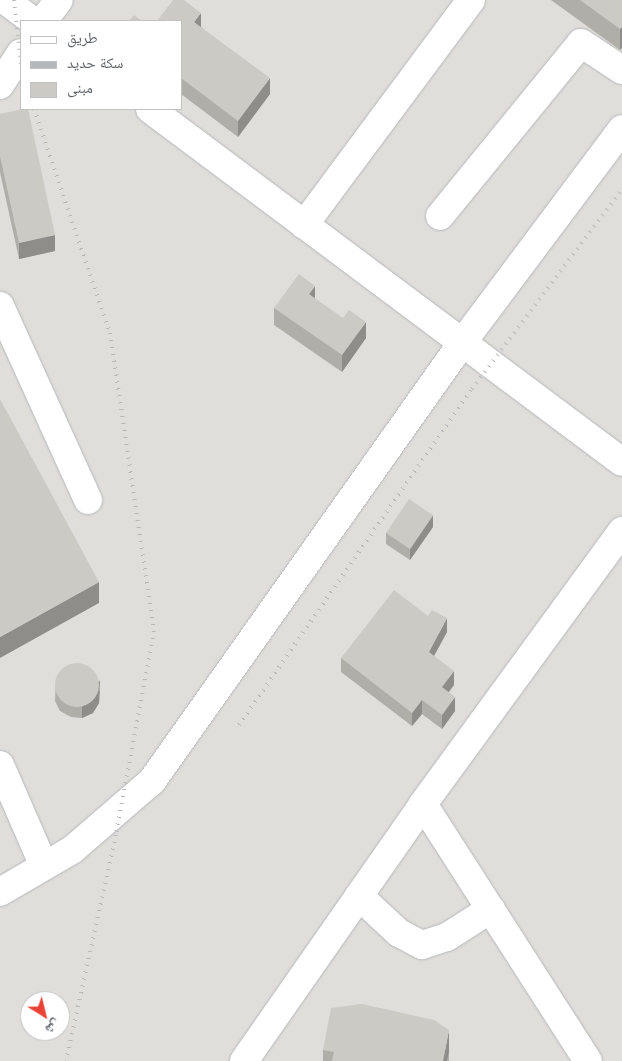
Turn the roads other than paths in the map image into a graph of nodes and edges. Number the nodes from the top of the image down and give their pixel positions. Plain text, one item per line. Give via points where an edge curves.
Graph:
1 (5, 0) edge
2 (37, 0) edge
3 (59, 0) edge
4 (472, 0) edge
5 (32, 20) edge
6 (39, 20) edge
7 (44, 20) edge
8 (20, 55) edge
9 (622, 70) edge
10 (0, 85) edge
11 (151, 110) edge
12 (622, 129) edge
13 (440, 216) dead end
14 (304, 225) junction
15 (0, 306) edge
16 (462, 343) junction
17 (622, 462) edge
18 (88, 500) dead end
19 (622, 531) edge
20 (0, 765) edge
21 (423, 804) junction
22 (44, 866) junction
23 (0, 892) edge
24 (359, 896) junction
25 (491, 909) junction
26 (244, 1061) edge
27 (588, 1061) edge

1 - 5 lane
2 - 6 lane
3 - 7 lane
4 - 14 lane
8 - 10 lane
9 - 13 lane via 581,43
11 - 14 lane
12 - 16 lane
14 - 16 lane
15 - 18 lane
16 - 17 lane
16 - 22 lane via 152,781 72,850
19 - 21 lane
20 - 22 lane
21 - 24 lane
21 - 25 lane
22 - 23 lane
24 - 25 lane via 399,933 422,945 447,936
24 - 26 lane
25 - 27 lane

